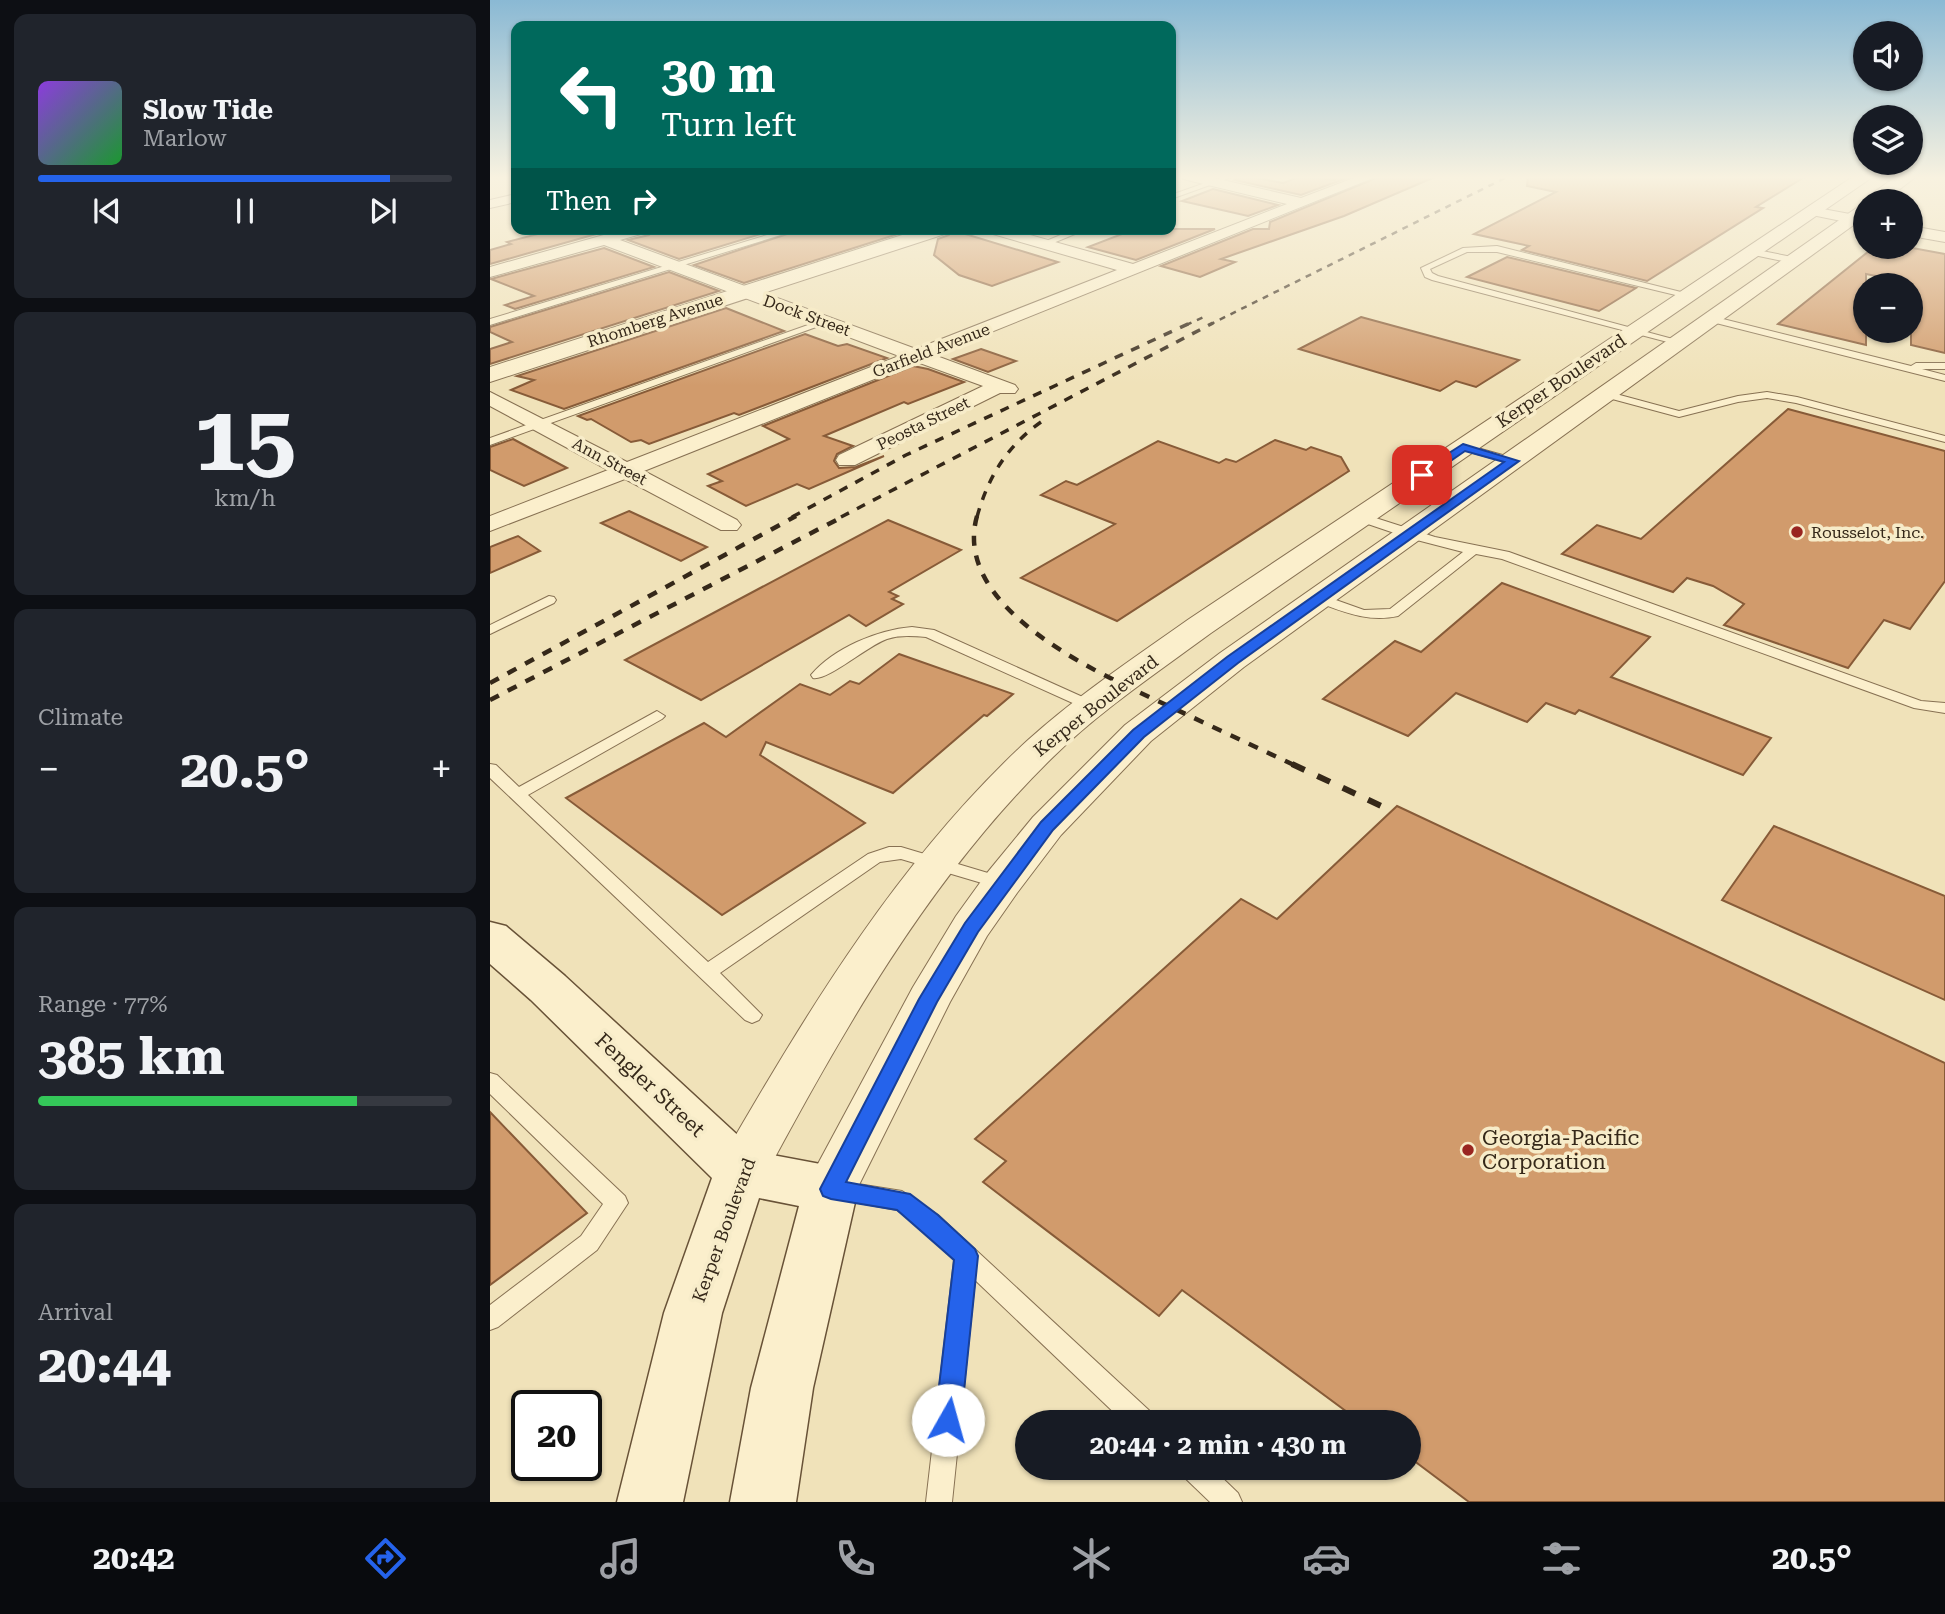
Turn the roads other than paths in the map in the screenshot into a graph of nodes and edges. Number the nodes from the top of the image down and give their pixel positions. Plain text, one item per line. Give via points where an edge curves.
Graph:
1 (584, 246) edge
2 (621, 246) edge
3 (741, 246) edge
4 (887, 246) edge
5 (1050, 246) edge
6 (1194, 246) edge
7 (1761, 246) edge
8 (1813, 246) edge
9 (1752, 252) junction
10 (1792, 260) junction
11 (673, 267) junction
12 (1134, 270) junction
13 (490, 272) edge
14 (743, 292) junction
15 (1688, 295) junction
16 (1710, 319) junction
17 (490, 322) edge
18 (825, 322) junction
19 (1633, 332) junction
20 (1679, 342) junction
21 (917, 356) junction
22 (1945, 366) edge
23 (1912, 370) junction
24 (490, 374) edge
25 (1945, 378) edge
26 (1004, 387) joint
27 (1605, 394) junction
28 (490, 398) edge
29 (541, 424) junction
30 (1945, 439) edge
31 (490, 442) edge
32 (1463, 447) junction
33 (847, 460) dead end
34 (1513, 461) junction
35 (626, 469) junction
36 (1360, 517) junction
37 (490, 524) edge
38 (729, 525) dead end
39 (1408, 535) junction
40 (1472, 551) junction
41 (1320, 598) junction
42 (549, 600) dead end
43 (490, 630) edge
44 (818, 675) dead end
45 (1091, 706) junction
46 (1945, 708) edge
47 (657, 716) dead end
48 (490, 769) edge
49 (519, 793) junction
50 (936, 863) junction
51 (1003, 883) junction
52 (490, 938) edge
53 (708, 972) junction
54 (752, 1016) dead end
55 (490, 1082) edge
56 (741, 1172) junction
57 (831, 1189) junction
58 (966, 1256) junction
59 (490, 1319) edge
60 (1130, 1410) edge
61 (1206, 1480) edge
62 (650, 1502) edge
63 (763, 1502) edge
64 (939, 1502) edge
65 (1229, 1502) edge

1 - 13 street
2 - 11 street, Dock Street
3 - 11 lane
4 - 14 street, Rhomberg Avenue
5 - 12 street
6 - 12 street, Garfield Avenue
7 - 9 street, Kerper Boulevard
8 - 10 street, Kerper Boulevard
9 - 10 lane
9 - 15 street, Kerper Boulevard
10 - 16 street, Kerper Boulevard
11 - 14 street, Dock Street
11 - 17 lane
12 - 21 street, Garfield Avenue
14 - 18 street, Dock Street
14 - 24 street, Rhomberg Avenue
15 - 19 street, Kerper Boulevard
15 - 19 lane via 1497,249 1466,250 1425,268 1435,278
16 - 20 street, Kerper Boulevard
16 - 23 lane
18 - 21 street, Dock Street
18 - 29 lane
19 - 20 lane
19 - 32 street, Kerper Boulevard
20 - 27 street, Kerper Boulevard
21 - 26 street, Dock Street
21 - 35 street, Garfield Avenue
22 - 23 lane via 1925,364
23 - 25 lane
26 - 33 street, Peosta Street
27 - 30 lane via 1679,414 1767,395
27 - 34 street, Kerper Boulevard
28 - 29 street, Ann Street
29 - 31 lane
29 - 35 street, Ann Street
32 - 34 lane
32 - 36 street, Kerper Boulevard
34 - 39 street, Kerper Boulevard
35 - 37 street, Garfield Avenue
35 - 38 street, Ann Street
36 - 39 lane
36 - 45 street, Kerper Boulevard
39 - 40 lane
39 - 41 street, Kerper Boulevard
40 - 41 lane via 1393,613 1363,614
40 - 46 lane via 1504,555 1919,705
41 - 51 street, Kerper Boulevard via 1138,733 1047,826
42 - 43 lane
44 - 45 lane via 869,640 909,630 929,633
45 - 50 street, Kerper Boulevard via 1003,785
47 - 49 lane
48 - 49 lane
49 - 53 lane
50 - 51 lane
50 - 53 lane via 901,853 874,858
50 - 56 street, Kerper Boulevard via 847,986
51 - 57 street, Kerper Boulevard via 929,999
52 - 56 main road, Fengler Street
53 - 54 lane
55 - 59 lane via 617,1203 589,1243
56 - 57 main road
56 - 62 main road, Kerper Boulevard via 693,1313
57 - 58 lane via 902,1201
57 - 63 main road, Kerper Boulevard via 782,1388
58 - 60 lane
58 - 64 lane
61 - 65 lane

